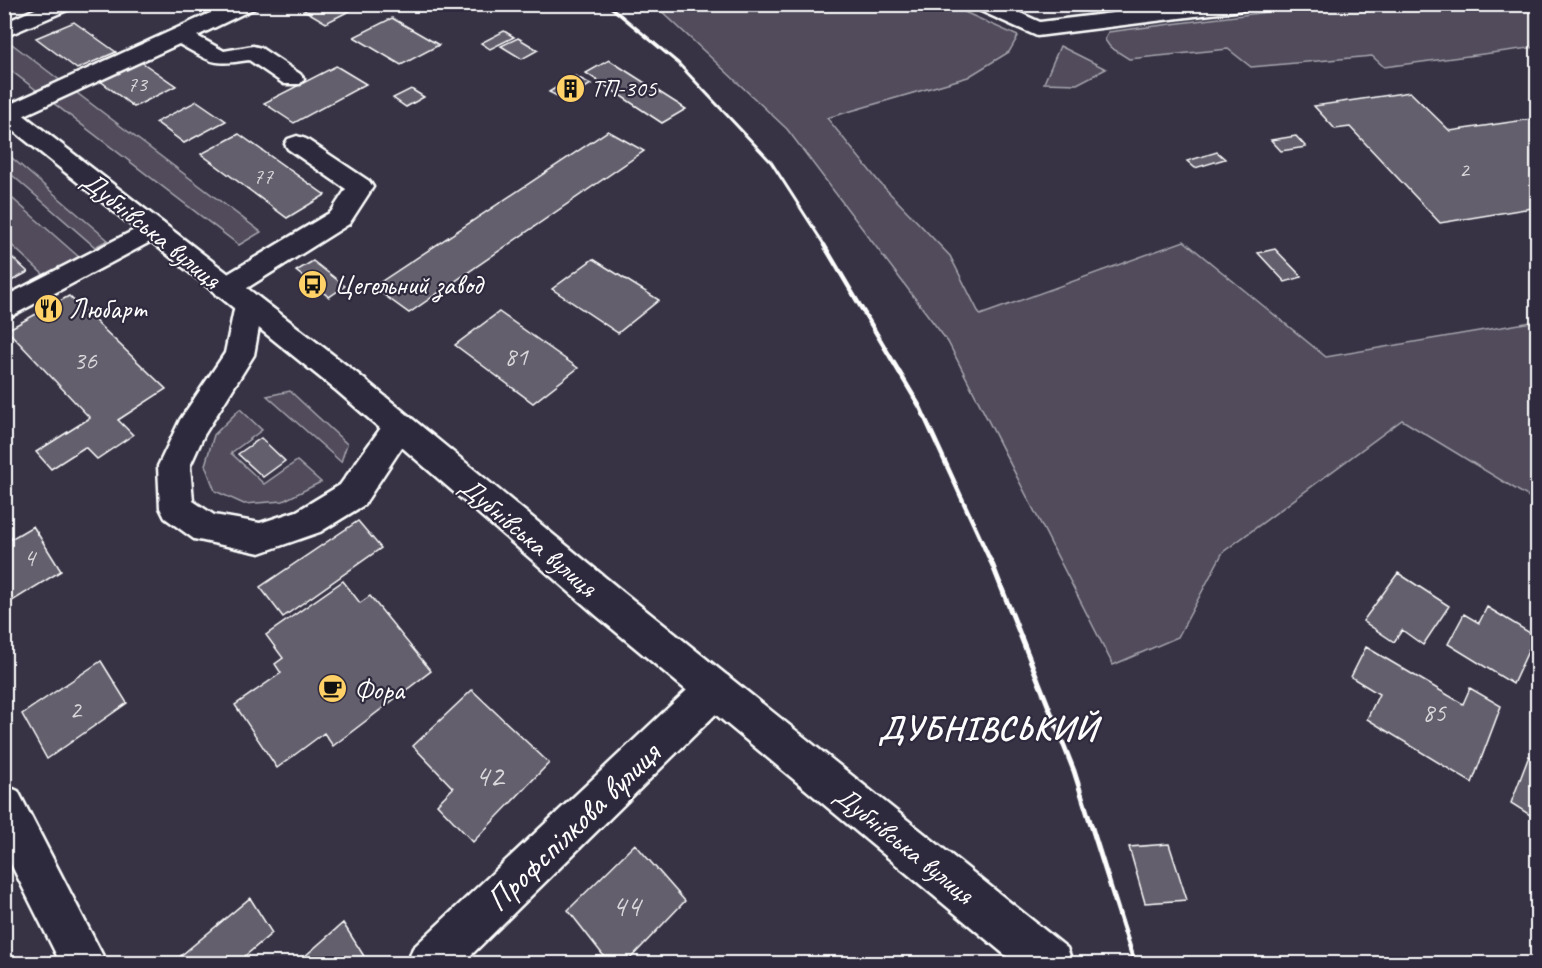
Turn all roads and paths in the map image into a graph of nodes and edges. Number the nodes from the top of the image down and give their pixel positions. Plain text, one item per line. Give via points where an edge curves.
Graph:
1 (65, 4) edge
2 (248, 4) edge
3 (981, 4) edge
4 (1243, 4) edge
5 (4, 31) edge
6 (180, 35) junction
7 (292, 79) dead end
8 (6, 113) edge
9 (297, 144) dead end
10 (154, 229) junction
11 (237, 296) junction
12 (4, 310) edge
13 (399, 427) junction
14 (715, 689) junction
15 (4, 805) edge
16 (1032, 957) edge
17 (84, 963) edge
18 (429, 963) edge

1 - 5 main road
2 - 6 main road
3 - 4 main road via 1038,29
6 - 7 main road via 221,58 253,53
6 - 8 main road
8 - 10 main road, Дубнівська вулиця
9 - 11 main road via 360,187 340,218
10 - 11 main road, Дубнівська вулиця
10 - 12 main road
11 - 13 main road, Дубнівська вулиця
11 - 13 main road via 239,355 191,429 174,466 177,508 206,529 260,538 308,522 352,495
13 - 14 main road, Дубнівська вулиця
14 - 16 main road, Дубнівська вулиця
14 - 18 main road, Профспілкова вулиця
15 - 17 main road

